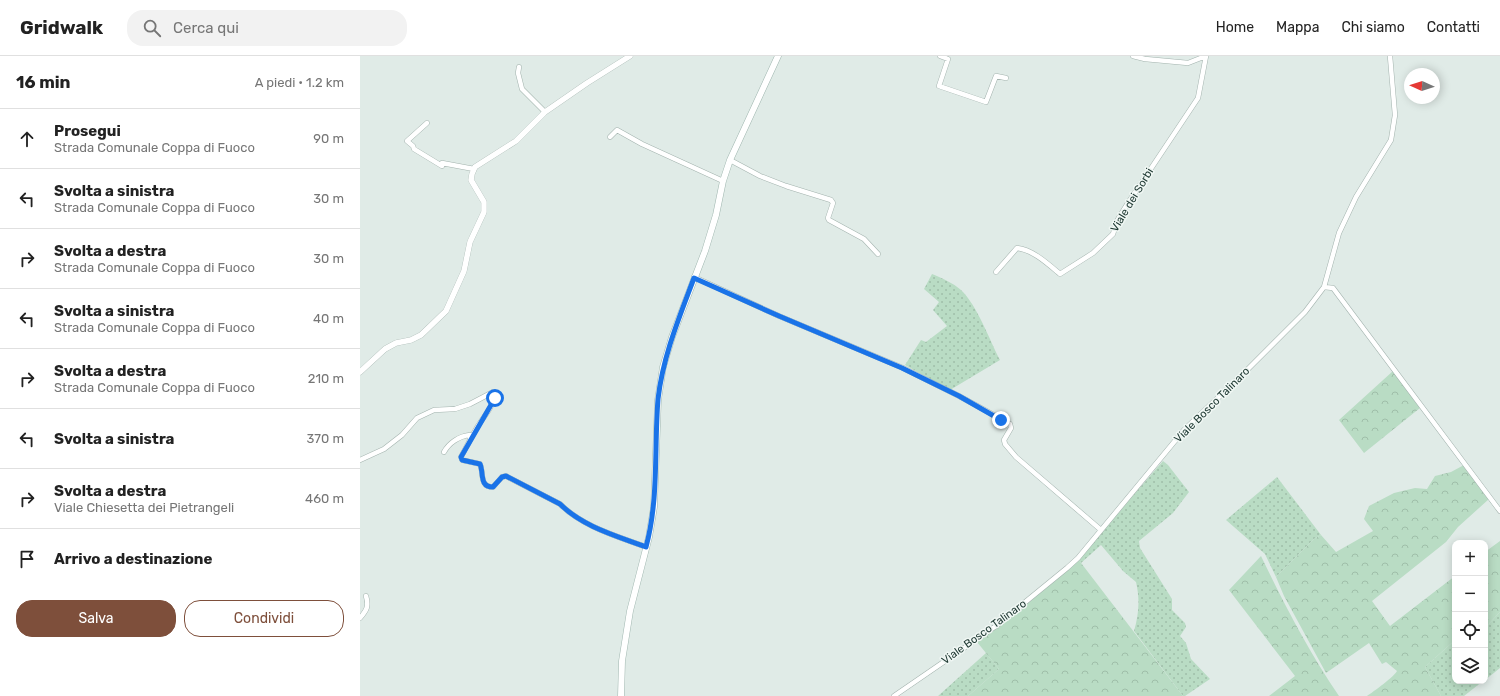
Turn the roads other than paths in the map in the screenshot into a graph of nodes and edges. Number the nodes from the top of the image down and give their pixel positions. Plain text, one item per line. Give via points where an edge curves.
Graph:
1 (630, 56) edge
2 (778, 56) edge
3 (940, 56) edge
4 (1133, 56) edge
5 (1206, 56) edge
6 (1390, 56) edge
7 (519, 67) dead end
8 (1006, 78) dead end
9 (545, 112) junction
10 (427, 123) dead end
11 (610, 137) dead end
12 (730, 160) junction
13 (474, 169) junction
14 (723, 182) junction
15 (878, 254) dead end
16 (996, 272) dead end
17 (694, 278) junction
18 (1324, 287) junction
19 (360, 372) edge
20 (470, 439) junction
21 (444, 452) dead end
22 (360, 460) edge
23 (1500, 511) edge
24 (1101, 530) junction
25 (646, 547) junction
26 (366, 596) dead end
27 (360, 618) edge
28 (621, 696) edge
29 (894, 696) edge

1 - 9 street
2 - 12 main road
3 - 8 street via 948,59 939,86 986,102 996,76
4 - 5 street via 1188,63
5 - 16 street, Viale dei Sorbi via 1198,98 1128,203 1112,234 1093,253 1060,274 1024,249 1017,248
6 - 18 street, Viale Bosco Talinaro via 1396,115 1391,140 1356,198 1339,234
7 - 9 street via 522,89
9 - 13 street via 516,142 485,159
10 - 13 street via 407,141 414,149 442,166 442,163
11 - 14 street via 617,130
12 - 14 main road
12 - 15 street via 773,182 831,200 833,203 829,220 864,239
13 - 19 street via 471,180 484,202 484,212 470,242 464,271 446,311 421,335 385,349
14 - 17 main road via 716,215
17 - 24 street via 902,368 1010,424 1005,444
17 - 25 main road via 663,367 658,400 654,507
18 - 23 street via 1333,288
18 - 24 street, Viale Bosco Talinaro via 1305,312 1184,430
20 - 21 street via 470,436 465,436 448,445
20 - 22 street via 491,406 495,393 492,392 454,409 428,412 417,418 402,435 384,449
20 - 25 street via 461,457 462,460 480,464 482,480 488,487 493,487 506,476 560,504 588,524
24 - 29 street, Viale Bosco Talinaro via 1068,568 996,626
25 - 28 main road via 630,611 622,661
26 - 27 street via 367,610

